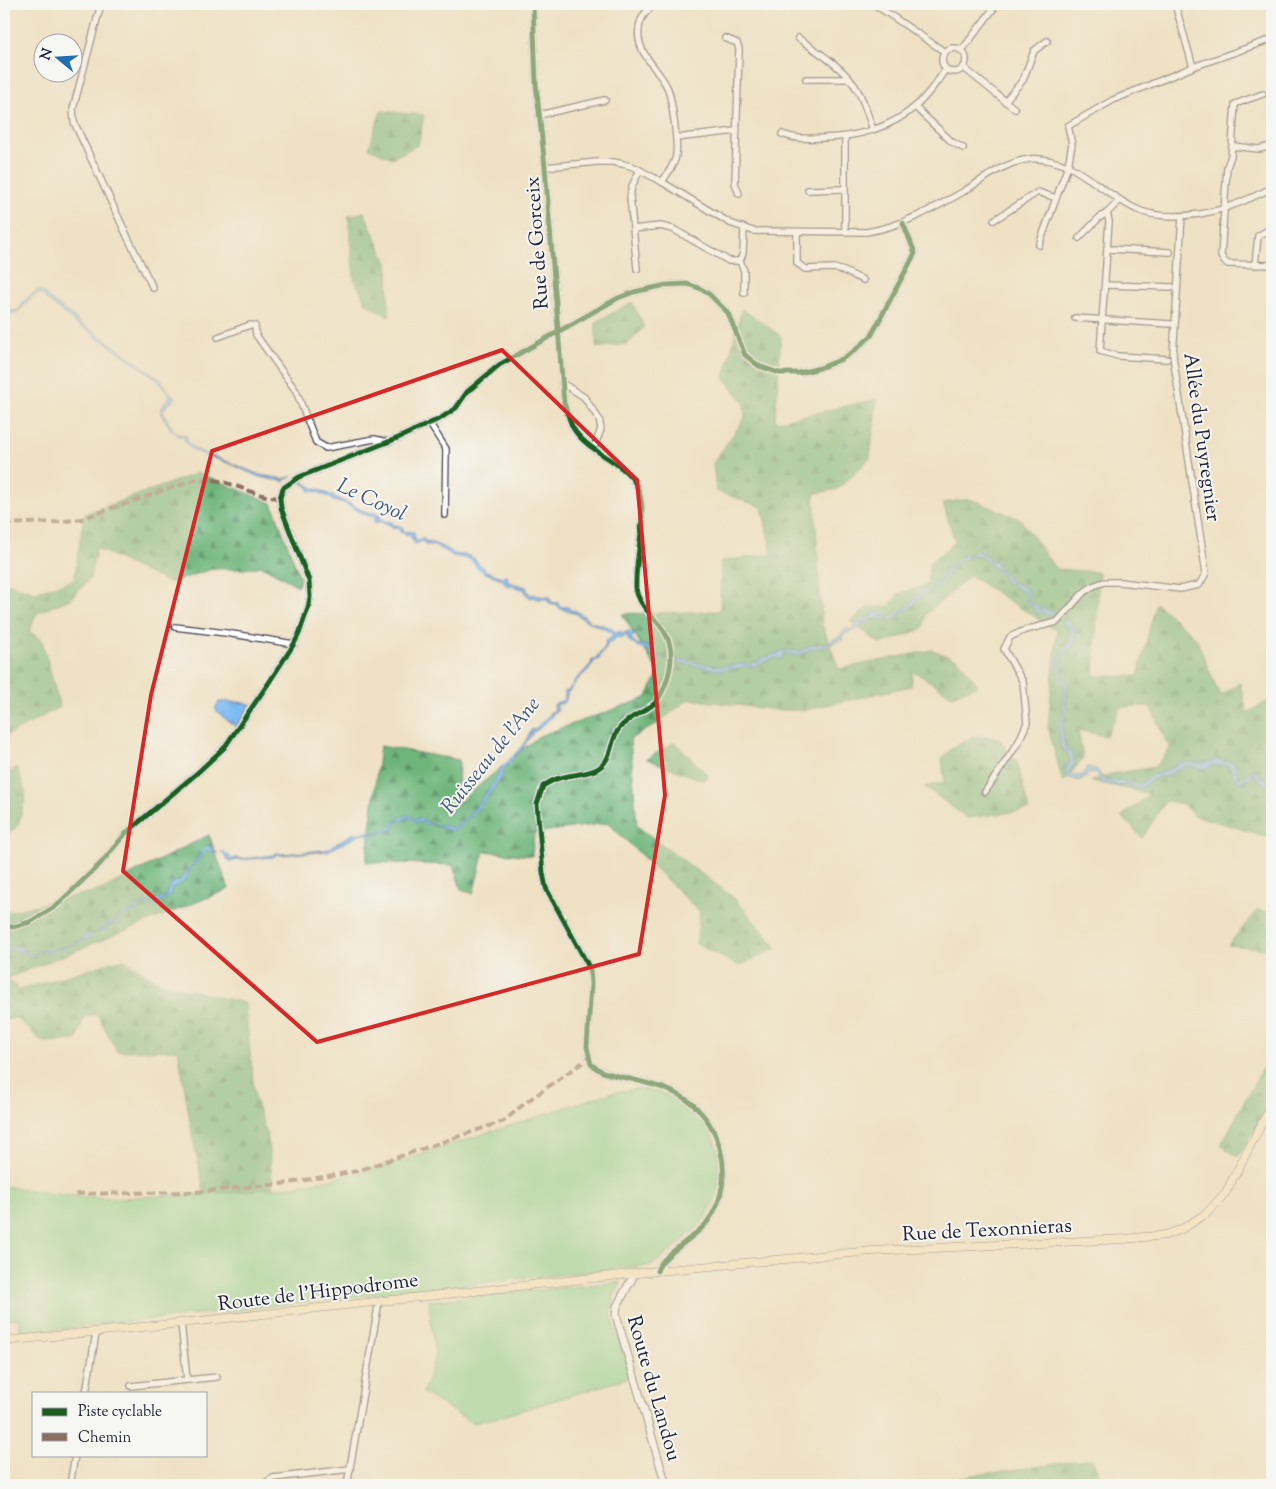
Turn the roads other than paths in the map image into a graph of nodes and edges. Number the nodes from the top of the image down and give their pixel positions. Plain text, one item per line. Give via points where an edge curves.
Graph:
1 (102, 4) edge
2 (533, 4) edge
3 (656, 4) edge
4 (874, 4) edge
5 (997, 4) edge
6 (1174, 4) edge
7 (725, 38) dead end
8 (798, 38) dead end
9 (1272, 39) edge
10 (1047, 41) dead end
11 (962, 50) junction
12 (944, 52) junction
13 (964, 68) junction
14 (1193, 68) junction
15 (946, 69) junction
16 (806, 79) dead end
17 (849, 79) junction
18 (1263, 94) dead end
19 (605, 100) dead end
20 (1005, 101) junction
21 (915, 107) junction
22 (1015, 109) dead end
23 (540, 115) junction
24 (873, 130) junction
25 (736, 131) junction
26 (782, 134) dead end
27 (676, 138) junction
28 (845, 138) junction
29 (1232, 146) junction
30 (1272, 146) edge
31 (963, 148) dead end
32 (1068, 166) junction
33 (545, 167) junction
34 (640, 170) junction
35 (662, 182) junction
36 (1272, 188) edge
37 (844, 189) junction
38 (808, 190) dead end
39 (739, 194) dead end
40 (1056, 198) junction
41 (1120, 200) junction
42 (1224, 210) junction
43 (1107, 213) junction
44 (1182, 216) junction
45 (994, 220) dead end
46 (902, 223) junction
47 (1272, 228) edge
48 (634, 229) junction
49 (744, 229) junction
50 (797, 232) junction
51 (845, 232) junction
52 (1079, 238) dead end
53 (1039, 245) dead end
54 (1107, 249) junction
55 (1170, 252) dead end
56 (740, 261) junction
57 (1255, 265) junction
58 (1272, 265) edge
59 (637, 269) dead end
60 (863, 280) dead end
61 (1105, 285) junction
62 (1172, 287) dead end
63 (153, 288) dead end
64 (744, 293) dead end
65 (1075, 318) dead end
66 (1102, 320) junction
67 (1170, 324) dead end
68 (557, 332) junction
69 (218, 336) dead end
70 (1167, 359) dead end
71 (562, 383) junction
72 (430, 424) junction
73 (388, 442) junction
74 (594, 448) junction
75 (445, 515) dead end
76 (175, 627) dead end
77 (294, 644) junction
78 (985, 792) dead end
79 (4, 926) edge
80 (1272, 1104) edge
81 (657, 1271) junction
82 (635, 1273) junction
83 (380, 1301) junction
84 (181, 1324) junction
85 (96, 1332) junction
86 (4, 1341) edge
87 (217, 1377) dead end
88 (186, 1380) junction
89 (130, 1386) dead end
90 (86, 1392) edge
91 (75, 1456) edge
92 (350, 1469) junction
93 (70, 1485) edge
94 (262, 1485) edge
95 (348, 1485) edge
96 (666, 1485) edge

1 - 63 street via 73,109 74,122
2 - 23 street, Rue de Gorceix
3 - 27 street via 639,23 637,36 641,50 668,91
4 - 12 street
5 - 11 street
6 - 14 street
7 - 25 street via 737,43 740,49
8 - 17 street via 832,62
9 - 14 street
10 - 20 street via 1034,51 1023,80
11 - 12 street via 955,48
11 - 13 street via 966,60
12 - 15 street via 942,59
13 - 15 street via 957,72
13 - 20 street
14 - 32 street via 1113,100 1068,126 1072,144
15 - 21 street
16 - 17 street
17 - 24 street via 860,95
18 - 29 street via 1235,104
19 - 23 street
20 - 22 street
21 - 24 street
21 - 31 street via 952,142
23 - 33 street, Rue de Gorceix
24 - 28 street
25 - 27 street
25 - 39 street via 735,183
26 - 28 street via 792,138
27 - 35 street via 674,162
28 - 37 street
29 - 30 street via 1259,149
29 - 42 street
32 - 40 street
32 - 41 street
32 - 46 street via 1031,159 1004,166
33 - 34 street via 613,162
33 - 68 street, Rue de Gorceix
34 - 35 street
34 - 48 street via 630,197
35 - 49 street
36 - 42 street
37 - 38 street
37 - 51 street
40 - 45 street via 1038,192
40 - 53 street
41 - 43 street
41 - 44 street via 1156,216
42 - 44 street
42 - 57 street via 1221,256 1228,264
43 - 52 street
43 - 54 street
44 - 78 street, Allée du Puyregnier via 1173,356 1206,573 1199,585 1180,588 1104,582 1083,593 1057,622 1010,637 1004,649 1023,682 1027,723 1018,743
46 - 51 street via 882,230
46 - 68 street via 915,252 871,336 842,359 820,368 799,373 759,366 745,356 728,313 709,294 688,284 634,292
47 - 57 street via 1258,236
48 - 56 street via 660,226 673,229 729,261
48 - 59 street
49 - 50 street
49 - 56 street
50 - 51 street
50 - 60 street via 798,263 805,269 834,268
54 - 55 street
54 - 61 street
56 - 64 street via 744,271
57 - 58 street
61 - 62 street
61 - 66 street
65 - 66 street
66 - 67 street
66 - 70 street via 1100,351 1118,356
68 - 71 street, Rue de Gorceix
68 - 72 street via 499,365 467,392 456,408
69 - 73 street via 255,326 256,335 296,391 316,442 326,448 374,439
71 - 74 street, Rue de Gorceix via 564,403 573,428
71 - 74 street via 584,397 599,419 601,429
72 - 73 street
72 - 75 street via 446,450
73 - 77 street via 299,477 284,488 281,508 309,581 308,608
74 - 81 street, Rue de Gorceix via 629,474 637,487 642,503 637,596 664,631 670,643 671,660 667,682 655,702 618,730 607,759 598,768 558,778 543,786 537,804 546,888 590,969 587,1047 592,1064 603,1072 685,1098 702,1113 719,1142 724,1168 722,1193 716,1208 692,1238 663,1260
76 - 77 street
77 - 79 street via 224,748 126,833 56,906 30,922
80 - 81 main road, Rue de Texonnieras via 1226,1192 1207,1213 1166,1235 872,1251
81 - 82 main road, Rue de Texonnieras
82 - 83 main road, Route de l'Hippodrome
82 - 96 street, Route du Landou via 617,1306 616,1315
83 - 84 main road, Route de l'Hippodrome
83 - 92 street
84 - 85 main road, Route de l'Hippodrome
84 - 88 street
85 - 86 main road, Route de l'Hippodrome
85 - 90 street
87 - 88 street
88 - 89 street
91 - 93 street
92 - 94 street via 273,1478
92 - 95 street

